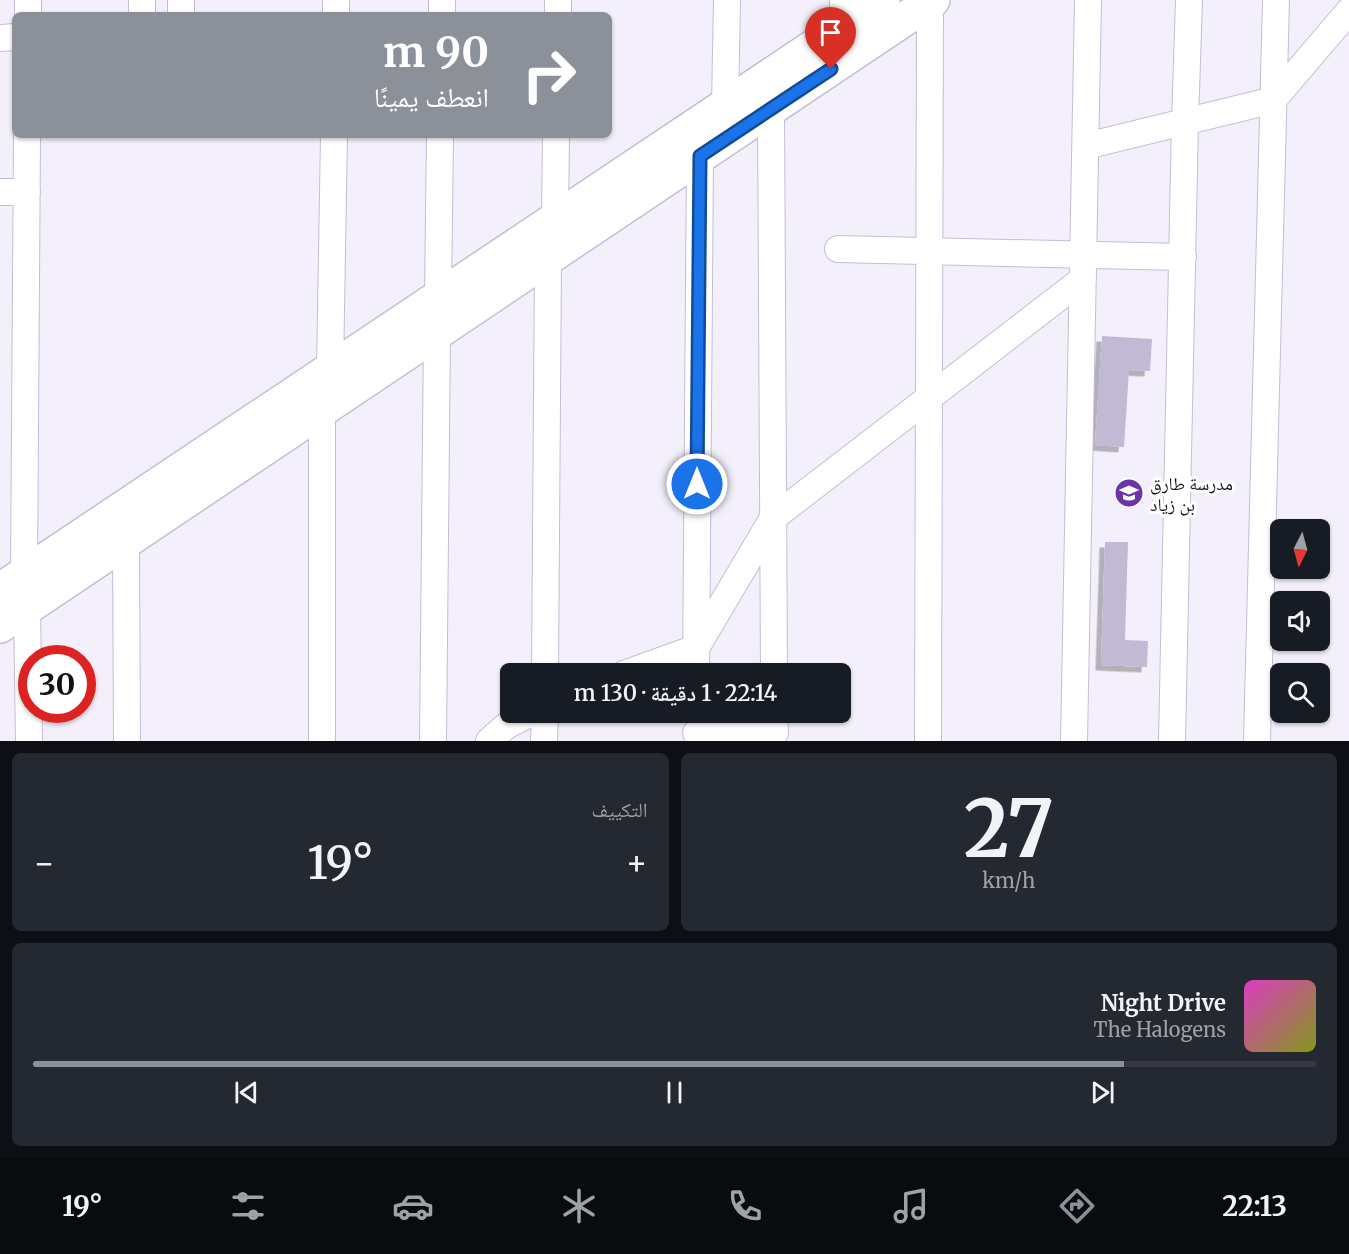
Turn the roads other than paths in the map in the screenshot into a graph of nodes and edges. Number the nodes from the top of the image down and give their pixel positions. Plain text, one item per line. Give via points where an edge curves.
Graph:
1 (727, 0) edge
2 (883, 0) edge
3 (1088, 0) edge
4 (1189, 0) edge
5 (1276, 0) edge
6 (932, 1) edge
7 (1349, 11) edge
8 (843, 13) edge
9 (1274, 100) junction
10 (725, 105) junction
11 (771, 109) junction
12 (1185, 122) junction
13 (27, 138) edge
14 (334, 138) edge
15 (440, 138) edge
16 (556, 138) edge
17 (1086, 146) junction
18 (700, 156) junction
19 (0, 192) edge
20 (27, 192) junction
21 (555, 219) junction
22 (838, 249) dead end
23 (930, 251) junction
24 (1183, 257) junction
25 (548, 259) junction
26 (1083, 266) junction
27 (438, 297) junction
28 (437, 333) junction
29 (330, 369) junction
30 (929, 397) junction
31 (322, 410) junction
32 (773, 518) junction
33 (126, 542) junction
34 (12, 582) edge
35 (27, 608) junction
36 (0, 626) edge
37 (696, 648) junction
38 (545, 663) edge
39 (654, 663) edge
40 (696, 663) edge
41 (774, 663) edge
42 (545, 723) edge
43 (775, 723) edge
44 (522, 725) edge
45 (696, 729) edge
46 (29, 741) edge
47 (128, 741) edge
48 (322, 741) edge
49 (434, 741) edge
50 (489, 741) edge
51 (544, 741) edge
52 (928, 741) edge
53 (1074, 741) edge
54 (1172, 741) edge
55 (1257, 741) edge

1 - 10 street
2 - 8 main road
3 - 17 street
4 - 12 street
5 - 9 street
6 - 11 main road
6 - 23 street
7 - 9 street
8 - 10 main road
9 - 12 street
9 - 55 street
10 - 21 main road
11 - 18 main road
11 - 32 street
12 - 17 street
12 - 24 street
13 - 20 street
14 - 29 street
15 - 27 street
16 - 21 street
17 - 26 street
18 - 25 main road
18 - 37 street
19 - 20 street
20 - 34 street
21 - 27 main road
22 - 23 street
23 - 26 street
23 - 30 street
24 - 26 street
24 - 54 street
25 - 28 main road
25 - 38 street
26 - 30 street
26 - 53 street
27 - 29 main road
28 - 31 main road
28 - 49 street
29 - 34 main road
30 - 32 street
30 - 52 street
31 - 33 main road
31 - 48 street
32 - 37 street
32 - 41 street
33 - 35 main road
33 - 47 street
35 - 36 main road
35 - 46 street
37 - 39 street
37 - 40 street
42 - 51 street
43 - 45 street via 775,733
44 - 50 street via 506,726

